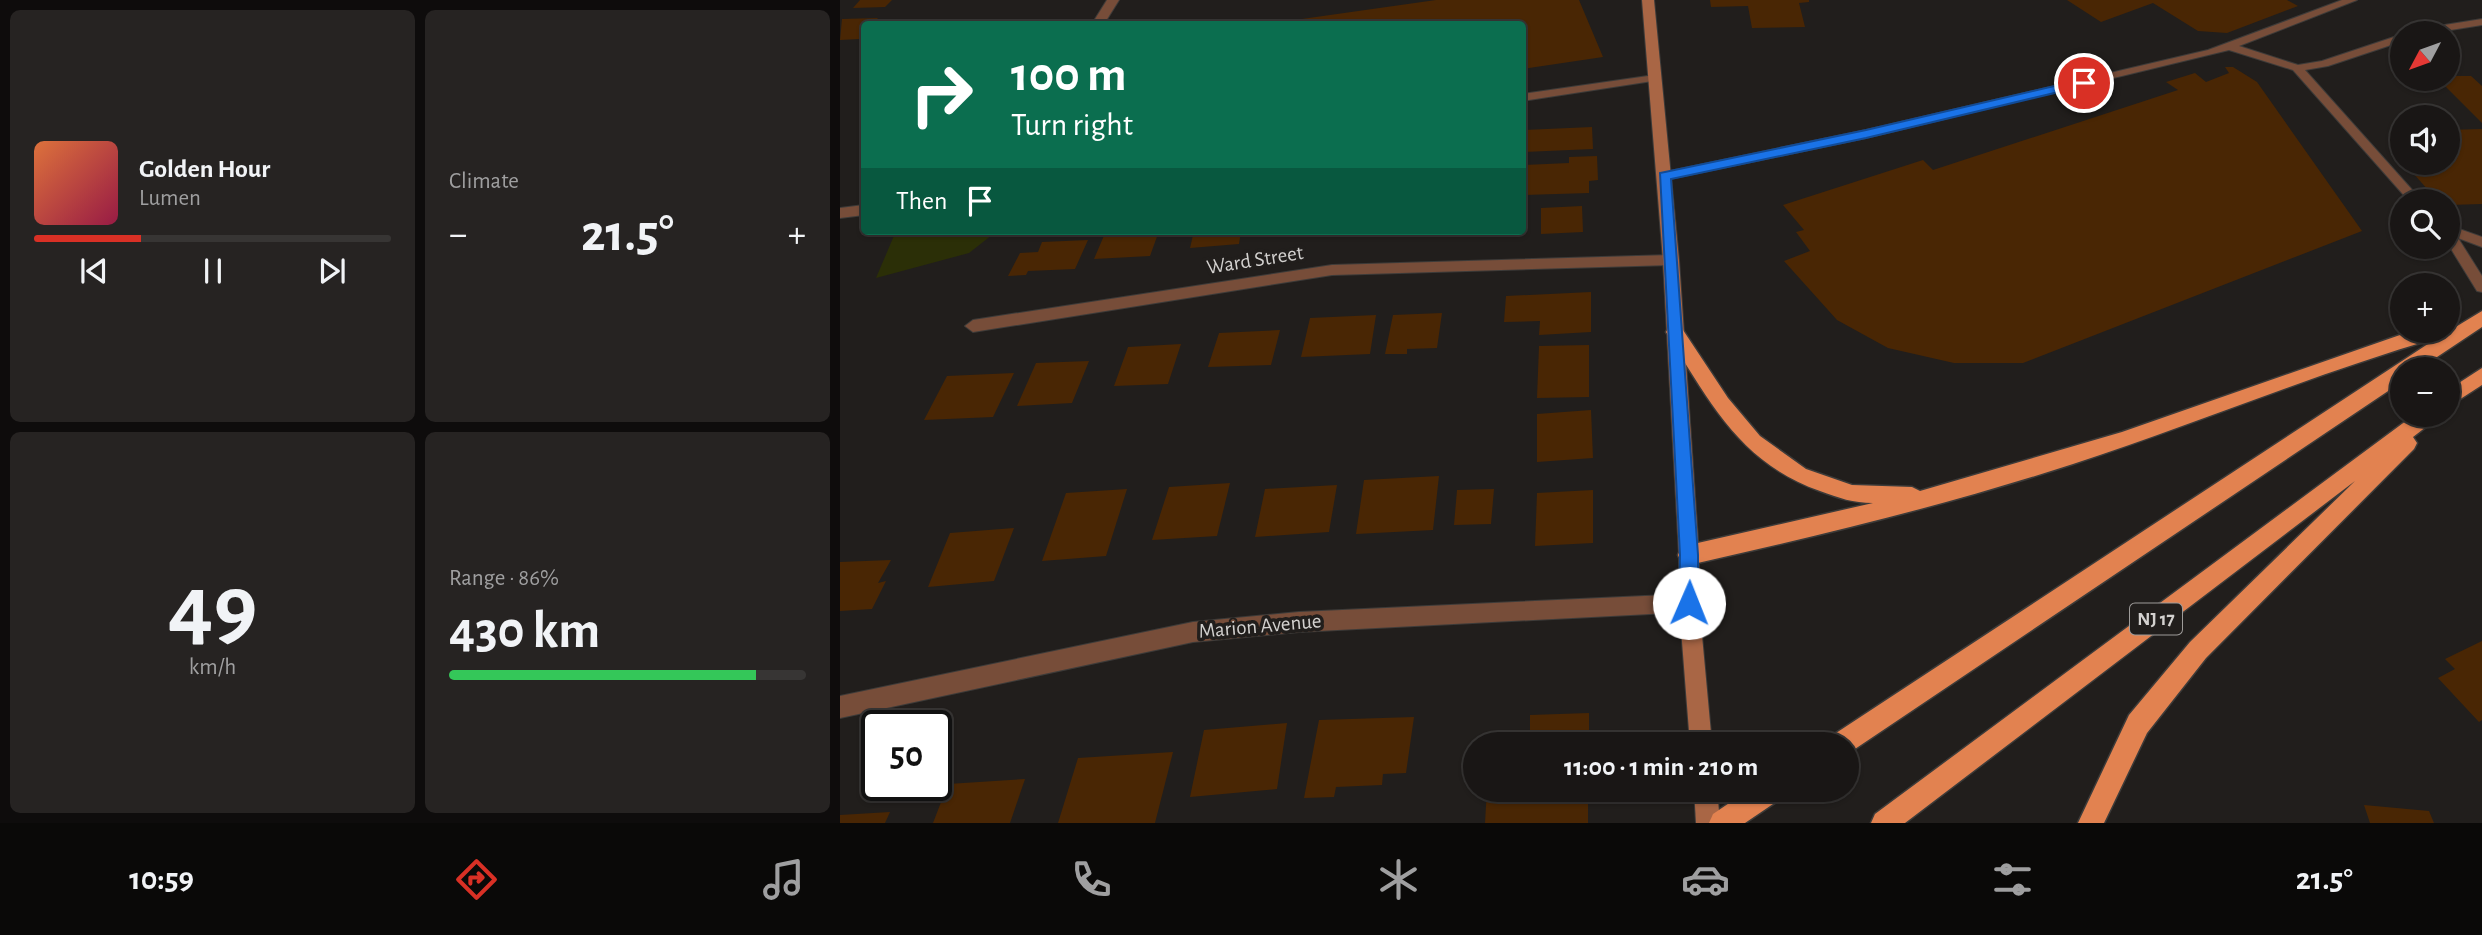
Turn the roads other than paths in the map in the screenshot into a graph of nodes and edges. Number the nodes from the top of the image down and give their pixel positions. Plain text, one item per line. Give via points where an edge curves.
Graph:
1 (1113, 0) edge
2 (1648, 0) edge
3 (2352, 0) edge
4 (1100, 21) edge
5 (2482, 22) edge
6 (2460, 26) edge
7 (2390, 41) edge
8 (2229, 46) junction
9 (2297, 68) junction
10 (1655, 73) junction
11 (1526, 97) edge
12 (1665, 176) junction
13 (2405, 189) edge
14 (861, 210) edge
15 (840, 213) edge
16 (2460, 235) edge
17 (2482, 242) edge
18 (2460, 251) edge
19 (1671, 260) junction
20 (2482, 287) edge
21 (2480, 319) edge
22 (2460, 325) edge
23 (973, 326) dead end
24 (1675, 332) junction
25 (2394, 343) edge
26 (2423, 357) edge
27 (2482, 375) edge
28 (2390, 379) edge
29 (2460, 392) edge
30 (2412, 427) edge
31 (2424, 427) edge
32 (1931, 497) junction
33 (1689, 555) junction
34 (1689, 603) junction
35 (840, 707) edge
36 (1700, 732) edge
37 (1859, 732) edge
38 (1706, 802) edge
39 (1754, 802) edge
40 (1707, 823) edge
41 (1722, 823) edge
42 (1884, 823) edge
43 (2091, 823) edge

1 - 4 street
2 - 10 main road
3 - 8 lane
5 - 6 lane
7 - 9 lane via 2324,64
8 - 9 lane
8 - 12 lane via 1880,131
9 - 13 lane
10 - 11 lane
10 - 12 main road
12 - 19 main road
14 - 15 street
16 - 17 lane
18 - 20 lane
19 - 23 street, Ward Street via 1332,270
19 - 24 main road
21 - 22 highway
21 - 26 highway
24 - 32 highway via 1721,403 1753,442 1799,475 1852,494
24 - 33 main road
25 - 32 highway via 2121,440
27 - 29 highway
28 - 37 highway
30 - 42 highway, NJ 17
31 - 43 highway via 2198,650 2138,724
32 - 33 highway via 1823,527
33 - 34 main road
34 - 35 street, Marion Avenue via 1299,622 1193,632
34 - 36 main road
38 - 40 main road
39 - 41 highway

